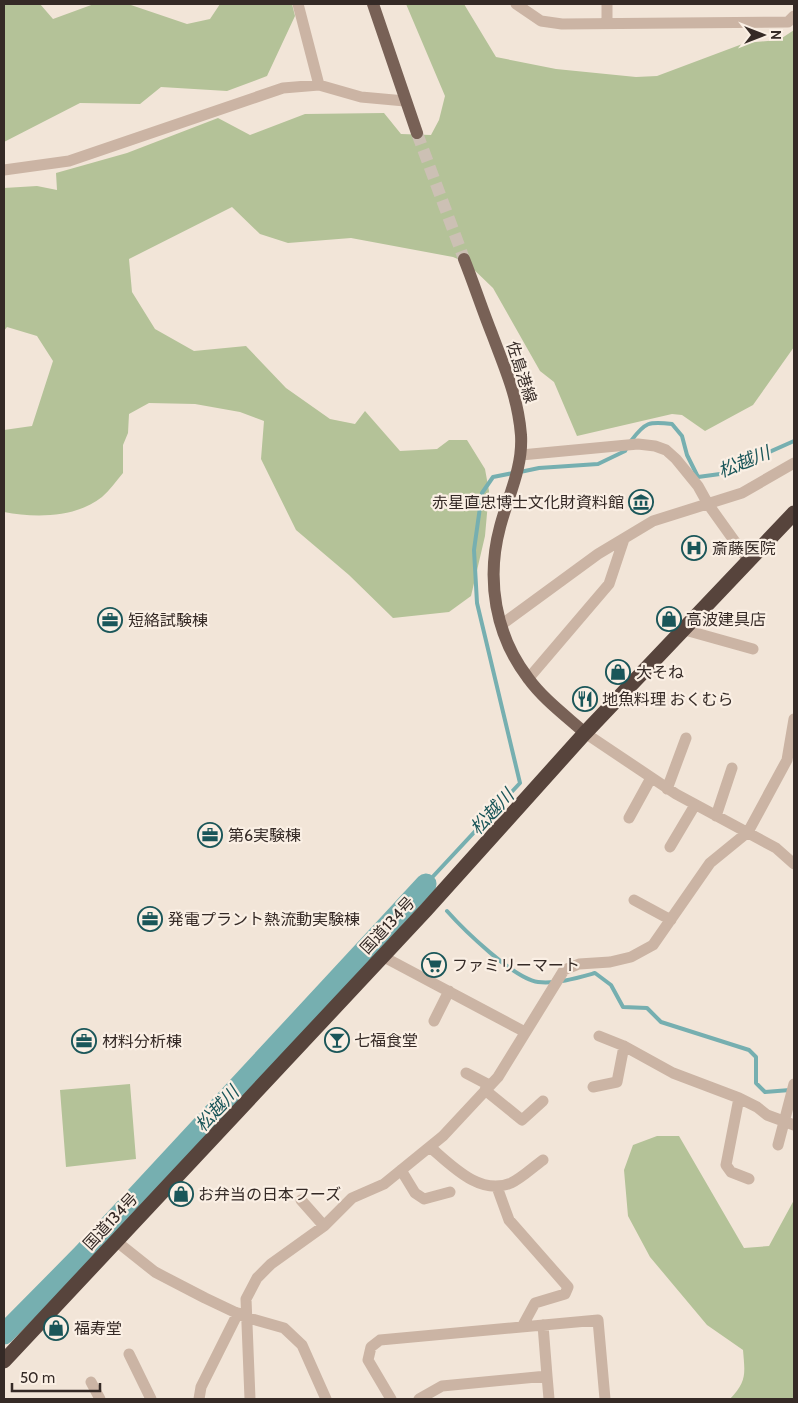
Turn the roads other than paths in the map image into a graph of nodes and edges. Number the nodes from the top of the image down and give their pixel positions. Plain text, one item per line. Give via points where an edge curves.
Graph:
1 (298, 4) edge
2 (373, 4) edge
3 (516, 4) edge
4 (607, 4) edge
5 (794, 16) edge
6 (606, 23) junction
7 (319, 85) junction
8 (405, 101) junction
9 (417, 133) tunnel mouth
10 (4, 170) edge
11 (464, 259) tunnel mouth
12 (520, 458) junction
13 (794, 463) edge
14 (708, 504) junction
15 (794, 513) edge
16 (624, 539) junction
17 (748, 560) junction
18 (501, 624) junction
19 (685, 630) junction
20 (753, 649) dead end
21 (528, 679) junction
22 (794, 719) edge
23 (585, 733) junction
24 (686, 738) dead end
25 (790, 762) edge
26 (732, 768) dead end
27 (651, 778) junction
28 (667, 789) junction
29 (695, 805) junction
30 (716, 816) junction
31 (629, 818) dead end
32 (748, 832) junction
33 (670, 848) dead end
34 (794, 864) edge
35 (634, 900) dead end
36 (671, 920) junction
37 (382, 956) junction
38 (449, 992) junction
39 (434, 1021) dead end
40 (525, 1032) junction
41 (599, 1036) dead end
42 (624, 1046) junction
43 (466, 1073) dead end
44 (794, 1084) edge
45 (593, 1087) dead end
46 (487, 1088) junction
47 (739, 1098) junction
48 (543, 1101) dead end
49 (789, 1123) edge
50 (778, 1145) dead end
51 (430, 1148) junction
52 (543, 1160) dead end
53 (401, 1170) junction
54 (749, 1179) dead end
55 (497, 1187) junction
56 (450, 1192) dead end
57 (301, 1200) dead end
58 (324, 1226) junction
59 (116, 1241) junction
60 (241, 1315) junction
61 (543, 1325) junction
62 (522, 1327) junction
63 (129, 1354) dead end
64 (4, 1361) edge
65 (546, 1376) junction
66 (90, 1382) dead end
67 (149, 1398) edge
68 (100, 1399) edge
69 (200, 1399) edge
70 (250, 1399) edge
71 (326, 1399) edge
72 (391, 1399) edge
73 (419, 1399) edge
74 (548, 1399) edge
75 (604, 1399) edge

1 - 7 street
2 - 8 main road
3 - 6 street via 542,21
4 - 6 street
5 - 6 street via 788,22
7 - 8 street via 361,97
7 - 10 street via 282,88 70,161
8 - 9 main road
11 - 12 main road, 佐島港線 via 510,377 518,411
12 - 14 street via 638,444 655,446 676,459
12 - 18 main road, 佐島港線 via 500,528 494,564 494,596
13 - 14 street via 742,493
14 - 16 street via 653,521
14 - 17 street
15 - 17 highway, 国道134号
16 - 18 street
16 - 21 street via 609,584
17 - 19 highway, 国道134号
18 - 21 main road, 佐島港線 via 513,655
19 - 20 street
19 - 23 highway, 国道134号
21 - 23 main road, 佐島港線
22 - 25 street
23 - 27 street
23 - 37 highway, 国道134号
24 - 28 street
25 - 32 street
26 - 30 street
27 - 28 street
27 - 31 street
28 - 29 street
29 - 30 street
29 - 33 street
30 - 32 street
32 - 34 street via 776,848
32 - 36 street via 710,862
35 - 36 street
36 - 40 street via 653,945 631,957 579,964 564,970
37 - 38 street
37 - 59 highway, 国道134号
38 - 39 street
38 - 40 street
40 - 46 street via 498,1077
41 - 42 street
42 - 45 street via 617,1082
42 - 47 street via 673,1073
43 - 46 street
44 - 49 street
46 - 48 street via 522,1120
46 - 51 street
47 - 49 street via 767,1115
47 - 54 street via 726,1165 731,1172
49 - 50 street
51 - 53 street
51 - 55 street via 474,1181
52 - 55 street via 512,1182
53 - 56 street via 416,1193 424,1199
53 - 58 street via 384,1184 352,1198
55 - 62 street via 509,1220 568,1287 565,1294 535,1303
57 - 58 street
58 - 60 street via 270,1264 257,1278
59 - 60 street via 155,1272
59 - 64 highway, 国道134号
60 - 69 street via 201,1387
60 - 70 street
60 - 71 street via 284,1328 302,1345
61 - 62 street
61 - 65 street
61 - 75 street via 598,1320
62 - 72 street via 380,1340 371,1347 368,1360
63 - 67 street
65 - 73 street via 442,1386
65 - 74 street
66 - 68 street

